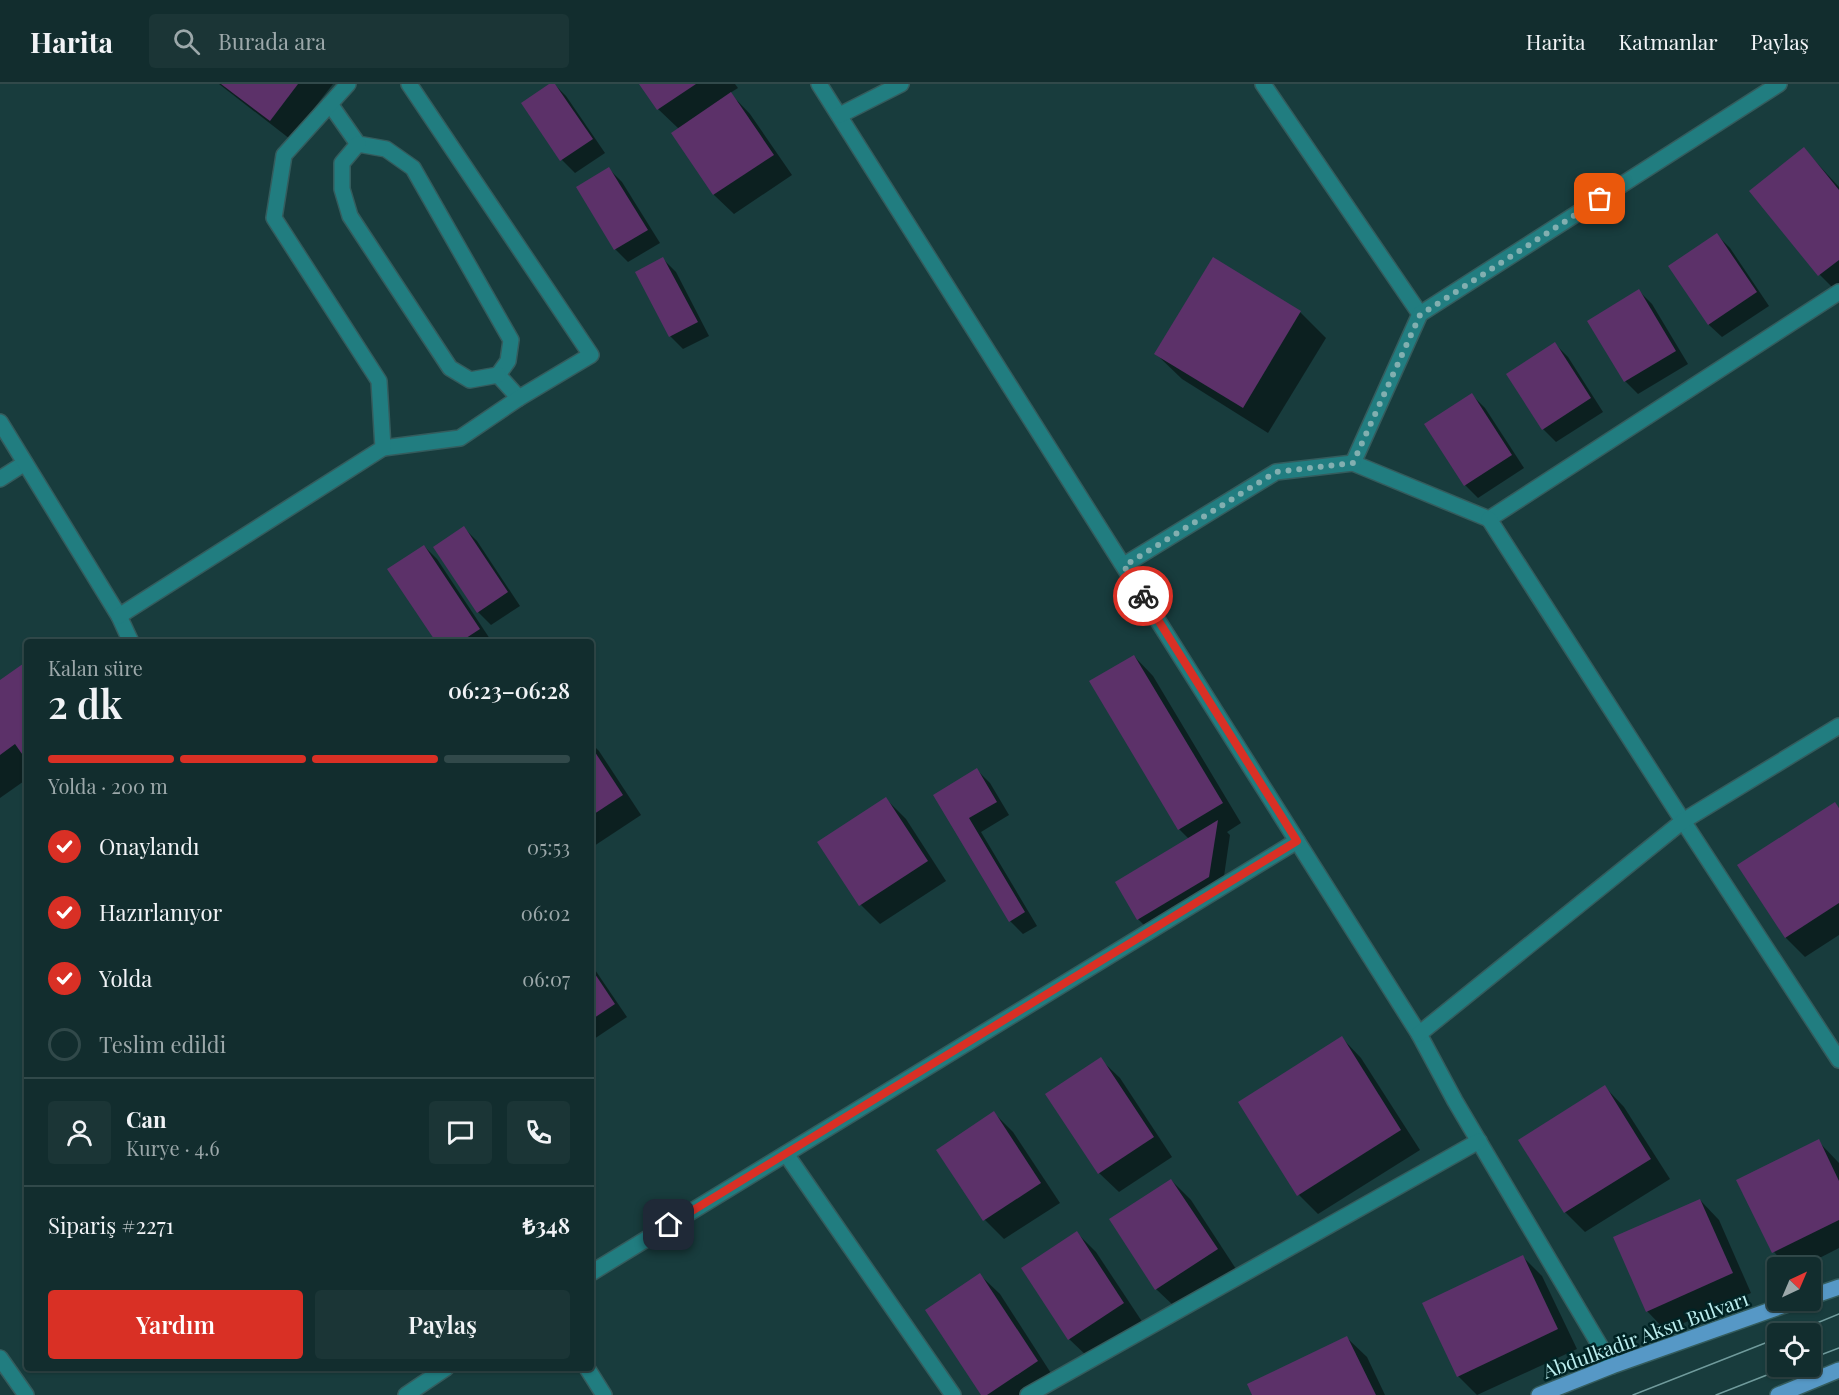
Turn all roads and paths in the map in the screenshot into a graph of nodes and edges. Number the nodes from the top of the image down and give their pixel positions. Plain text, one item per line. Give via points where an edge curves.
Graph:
1 (348, 84) edge
2 (429, 84) edge
3 (819, 84) edge
4 (901, 84) edge
5 (1263, 84) edge
6 (1779, 84) edge
7 (412, 88) edge
8 (330, 104) junction
9 (840, 115) junction
10 (358, 144) junction
11 (1839, 292) edge
12 (1420, 315) junction
13 (498, 375) junction
14 (519, 398) junction
15 (0, 422) edge
16 (383, 448) junction
17 (25, 463) junction
18 (1353, 463) junction
19 (0, 479) edge
20 (1489, 519) junction
21 (1124, 566) junction
22 (119, 616) junction
23 (130, 639) edge
24 (1839, 726) edge
25 (1683, 821) junction
26 (1297, 841) junction
27 (1419, 1034) junction
28 (1839, 1060) edge
29 (1479, 1141) junction
30 (786, 1154) junction
31 (594, 1271) edge
32 (1839, 1287) edge
33 (1821, 1293) edge
34 (1768, 1311) edge
35 (0, 1358) edge
36 (1612, 1366) junction
37 (1839, 1370) edge
38 (442, 1371) edge
39 (589, 1371) edge
40 (26, 1395) edge
41 (406, 1395) edge
42 (604, 1395) edge
43 (953, 1395) edge
44 (1028, 1395) edge
45 (1539, 1395) edge
46 (1778, 1395) edge

1 - 8 street
2 - 7 street
3 - 9 street
4 - 9 street
5 - 12 street
6 - 12 street
7 - 14 street via 591,355
8 - 10 street
8 - 16 street via 284,155 274,218 379,381
9 - 21 street
10 - 13 street via 386,149 413,168 512,340 508,361
10 - 13 street via 342,163 342,189 350,216 450,368 470,380
11 - 20 street
12 - 18 street
13 - 14 street
14 - 16 street via 460,438
15 - 17 street
16 - 22 street
17 - 19 street
17 - 22 street
18 - 20 street
18 - 21 street via 1276,472
20 - 25 street
21 - 26 street
22 - 23 street
24 - 25 street
25 - 27 street
25 - 28 street
26 - 27 street
26 - 30 street
27 - 29 street
29 - 36 street
29 - 44 street
30 - 31 street
30 - 43 street
32 - 33 main road
34 - 36 main road, Abdulkadir Aksu Bulvarı
35 - 40 street
36 - 45 main road, Abdulkadir Aksu Bulvarı
37 - 46 main road
38 - 41 street
39 - 42 street

